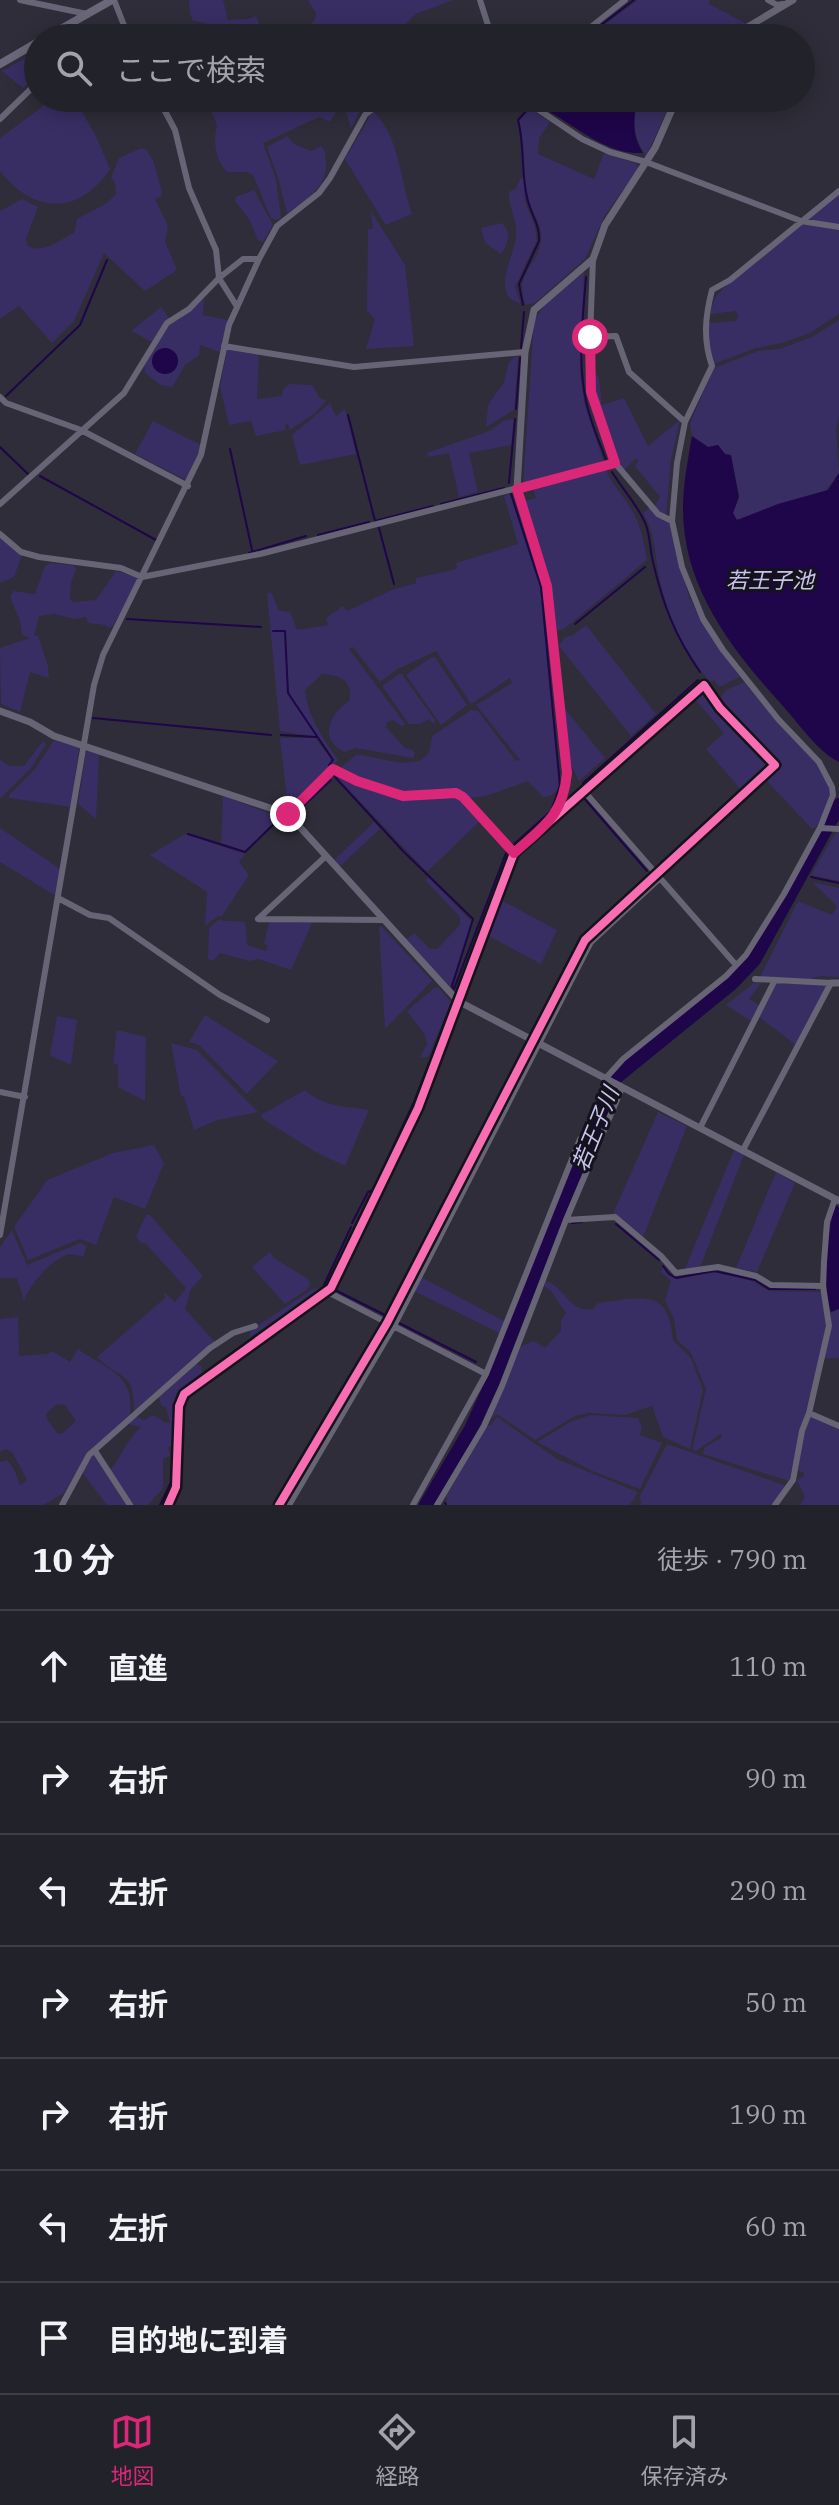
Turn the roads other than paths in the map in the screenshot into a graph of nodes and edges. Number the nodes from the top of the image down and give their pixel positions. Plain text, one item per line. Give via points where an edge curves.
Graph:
1 (20, 0) edge
2 (113, 0) edge
3 (480, 0) edge
4 (625, 0) edge
5 (768, 0) edge
6 (792, 1) edge
7 (87, 14) junction
8 (69, 24) edge
9 (123, 24) edge
10 (488, 24) edge
11 (595, 24) edge
12 (753, 24) edge
13 (24, 50) edge
14 (0, 64) edge
15 (24, 96) edge
16 (165, 112) edge
17 (369, 112) edge
18 (542, 112) edge
19 (670, 112) edge
20 (0, 119) edge
21 (646, 162) junction
22 (839, 191) edge
23 (801, 221) junction
24 (839, 227) edge
25 (259, 259) junction
26 (593, 259) junction
27 (219, 278) junction
28 (236, 305) junction
29 (590, 337) junction
30 (224, 346) junction
31 (525, 352) junction
32 (0, 397) edge
33 (685, 422) junction
34 (81, 430) junction
35 (615, 463) junction
36 (188, 486) junction
37 (517, 489) junction
38 (0, 504) edge
39 (672, 521) junction
40 (0, 534) edge
41 (142, 577) junction
42 (0, 711) edge
43 (84, 746) junction
44 (583, 790) junction
45 (288, 814) junction
46 (556, 814) junction
47 (820, 828) junction
48 (839, 829) edge
49 (514, 853) junction
50 (326, 856) junction
51 (658, 876) junction
52 (58, 898) junction
53 (383, 920) junction
54 (736, 965) junction
55 (755, 979) dead end
56 (775, 980) junction
57 (835, 983) edge
58 (458, 1001) junction
59 (267, 1020) dead end
60 (535, 1042) junction
61 (606, 1079) junction
62 (621, 1087) junction
63 (0, 1092) edge
64 (25, 1097) junction
65 (700, 1128) junction
66 (580, 1139) dead end
67 (743, 1150) junction
68 (837, 1200) edge
69 (566, 1220) junction
70 (0, 1235) edge
71 (823, 1286) junction
72 (328, 1292) junction
73 (390, 1324) junction
74 (255, 1326) dead end
75 (486, 1374) junction
76 (809, 1413) junction
77 (839, 1426) edge
78 (95, 1451) junction
79 (440, 1503) edge
80 (62, 1505) edge
81 (130, 1505) edge
82 (168, 1505) edge
83 (279, 1505) edge
84 (289, 1505) edge
85 (413, 1505) edge
86 (775, 1505) edge

1 - 7 street
2 - 7 main road
2 - 9 street
3 - 10 street
4 - 11 street
5 - 6 street via 777,5
6 - 12 street
7 - 8 main road
13 - 14 main road
15 - 20 street
16 - 27 street via 189,188 216,250
17 - 25 street via 319,193 277,226
18 - 21 street via 582,139
19 - 21 street
21 - 23 street
21 - 26 street via 605,225
22 - 23 street
23 - 24 street
23 - 33 street via 712,290 704,335 712,366
25 - 27 street via 243,259
25 - 28 street
26 - 29 street
26 - 31 street via 534,310
27 - 28 street
27 - 34 street via 200,300 167,323 124,393
28 - 30 street
29 - 33 street via 616,336 629,372
29 - 35 street via 591,392
30 - 31 street via 354,367
30 - 36 street via 207,436
31 - 37 street
32 - 34 street
33 - 39 street
34 - 36 street
34 - 38 street
35 - 37 street
35 - 39 street via 658,514
36 - 41 street
37 - 41 street via 260,554
37 - 46 street via 547,586 567,773
39 - 47 street via 682,567 703,619 748,683 829,780 833,795
40 - 41 street via 21,552 121,568
41 - 43 street via 103,655
42 - 43 street
43 - 45 street
43 - 52 street
44 - 46 street
44 - 51 street
44 - 51 street via 704,685 775,765
45 - 49 street via 333,769 403,796 456,793
45 - 50 street
46 - 49 street
47 - 48 street
47 - 54 street via 758,939
49 - 58 street
50 - 53 street
50 - 53 street via 258,919
51 - 54 street
51 - 60 street via 591,942
52 - 59 street via 90,915 109,918 220,995
52 - 64 street
53 - 58 street
54 - 61 street
55 - 56 street
56 - 57 street
56 - 65 street
57 - 67 street
58 - 60 street
58 - 72 street via 418,1108
60 - 61 street
60 - 73 street
61 - 62 street
62 - 65 street
62 - 69 street
63 - 64 street
64 - 70 street
65 - 67 street
66 - 75 street
67 - 68 street
68 - 71 street via 827,1222
69 - 71 street via 615,1217 676,1273 718,1267 771,1285
69 - 79 street via 502,1386
71 - 76 street via 829,1326
72 - 73 street
72 - 82 street via 184,1394 176,1487
73 - 75 street
73 - 83 street
73 - 84 street
74 - 78 street via 210,1348
75 - 85 street
76 - 77 street
76 - 86 street via 793,1480
78 - 80 street
78 - 81 street

